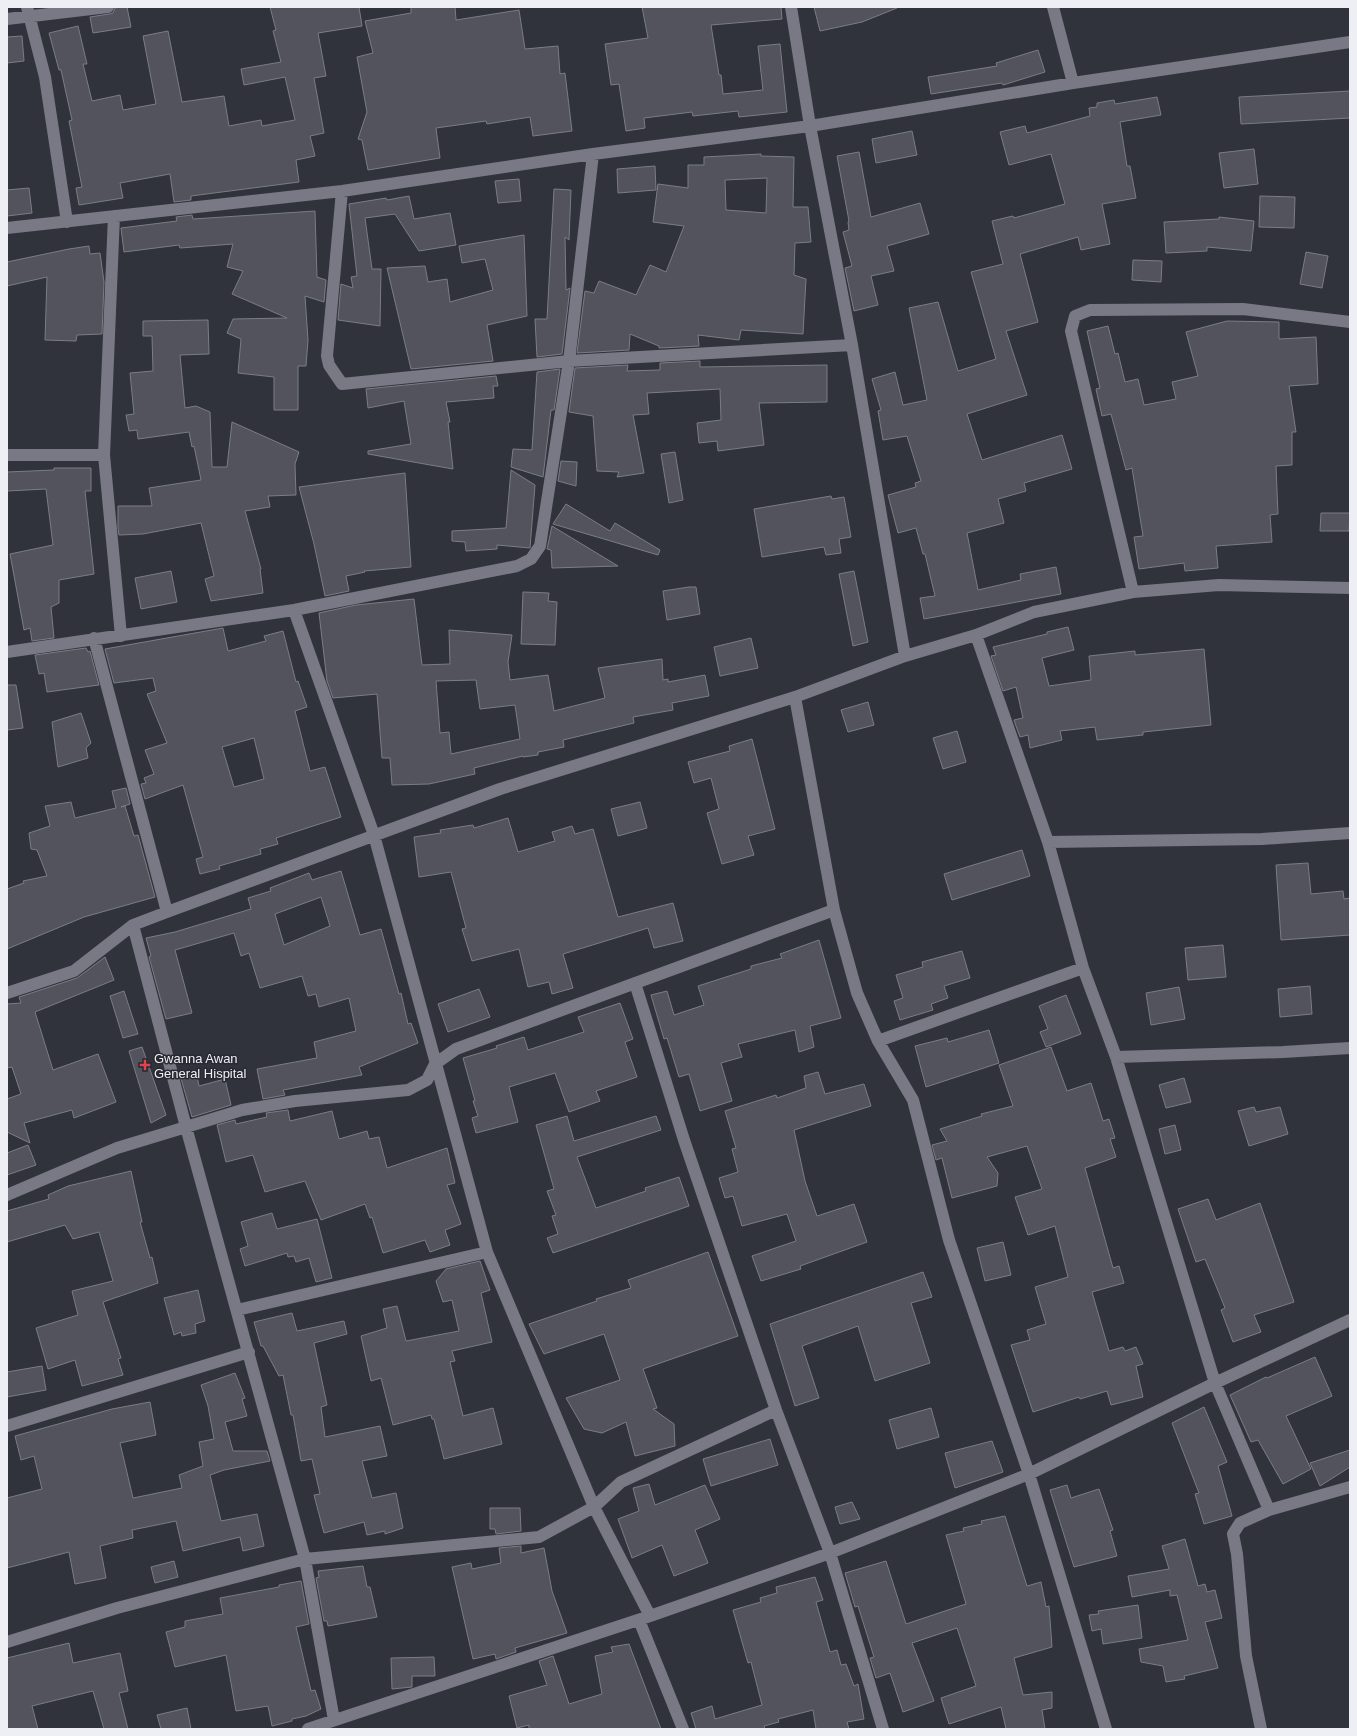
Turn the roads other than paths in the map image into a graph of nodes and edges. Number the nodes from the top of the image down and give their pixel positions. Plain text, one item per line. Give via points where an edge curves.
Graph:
1 (108, 7) edge
2 (791, 7) edge
3 (1053, 7) edge
4 (29, 12) edge
5 (7, 19) edge
6 (1350, 42) edge
7 (1073, 83) junction
8 (810, 126) junction
9 (593, 154) junction
10 (342, 191) junction
11 (114, 216) junction
12 (67, 222) junction
13 (7, 228) edge
14 (1350, 322) edge
15 (852, 345) junction
16 (570, 360) junction
17 (7, 455) edge
18 (104, 455) junction
19 (1350, 588) edge
20 (1133, 592) junction
21 (294, 610) junction
22 (976, 635) junction
23 (121, 636) junction
24 (94, 638) junction
25 (7, 652) edge
26 (905, 656) junction
27 (795, 697) junction
28 (1350, 833) edge
29 (374, 835) junction
30 (1048, 842) junction
31 (834, 910) junction
32 (167, 912) junction
33 (133, 925) junction
34 (1083, 968) junction
35 (634, 983) junction
36 (7, 993) edge
37 (878, 1041) junction
38 (1350, 1048) edge
39 (1116, 1057) junction
40 (435, 1064) junction
41 (186, 1128) junction
42 (7, 1194) edge
43 (487, 1252) junction
44 (237, 1310) junction
45 (1350, 1320) edge
46 (249, 1352) junction
47 (1215, 1382) junction
48 (776, 1410) junction
49 (7, 1426) edge
50 (1029, 1474) junction
51 (1350, 1487) edge
52 (594, 1507) junction
53 (1269, 1510) junction
54 (830, 1553) junction
55 (305, 1560) junction
56 (644, 1618) junction
57 (7, 1642) edge
58 (334, 1720) junction
59 (308, 1729) edge
60 (683, 1729) edge
61 (883, 1729) edge
62 (1106, 1729) edge
63 (1261, 1729) edge

1 - 4 street
2 - 8 street
3 - 7 street
4 - 5 street
4 - 12 street via 45,77
6 - 7 street
7 - 8 street
8 - 9 street
8 - 15 street
9 - 10 street
9 - 16 street
10 - 11 street
10 - 16 street via 327,356 329,365 342,384
11 - 12 street
11 - 18 street
12 - 13 street
14 - 20 street via 1243,309 1090,310 1075,316 1071,331
15 - 16 street
15 - 26 street
16 - 21 street via 540,546 531,560 518,566
17 - 18 street
18 - 23 street
19 - 20 street via 1220,585
20 - 22 street via 1034,612
21 - 23 street
21 - 29 street
22 - 26 street
22 - 30 street
23 - 24 street
24 - 25 street
24 - 32 street
26 - 27 street
27 - 29 street via 500,789
27 - 31 street
28 - 30 street via 1262,839
29 - 32 street
29 - 40 street
30 - 34 street
31 - 35 street
31 - 37 street via 857,993
32 - 33 street
33 - 36 street via 74,971
33 - 41 street
34 - 37 street
34 - 39 street
35 - 40 street via 456,1049
35 - 48 street via 684,1140
37 - 50 street via 912,1100 948,1240
38 - 39 street
39 - 47 street
40 - 41 street via 427,1080 408,1090 295,1101 242,1110
40 - 43 street
41 - 42 street via 117,1148
41 - 44 street
43 - 44 street
43 - 52 street
44 - 46 street
45 - 47 street
46 - 49 street
46 - 55 street
47 - 50 street
47 - 53 street
48 - 52 street via 621,1482
48 - 54 street
50 - 54 street
50 - 62 street
51 - 53 street
52 - 55 street via 539,1537
52 - 56 street
53 - 63 street via 1240,1523 1233,1534 1246,1656
54 - 56 street
54 - 61 street
55 - 57 street via 117,1608
55 - 58 street
56 - 58 street
56 - 60 street
58 - 59 street

